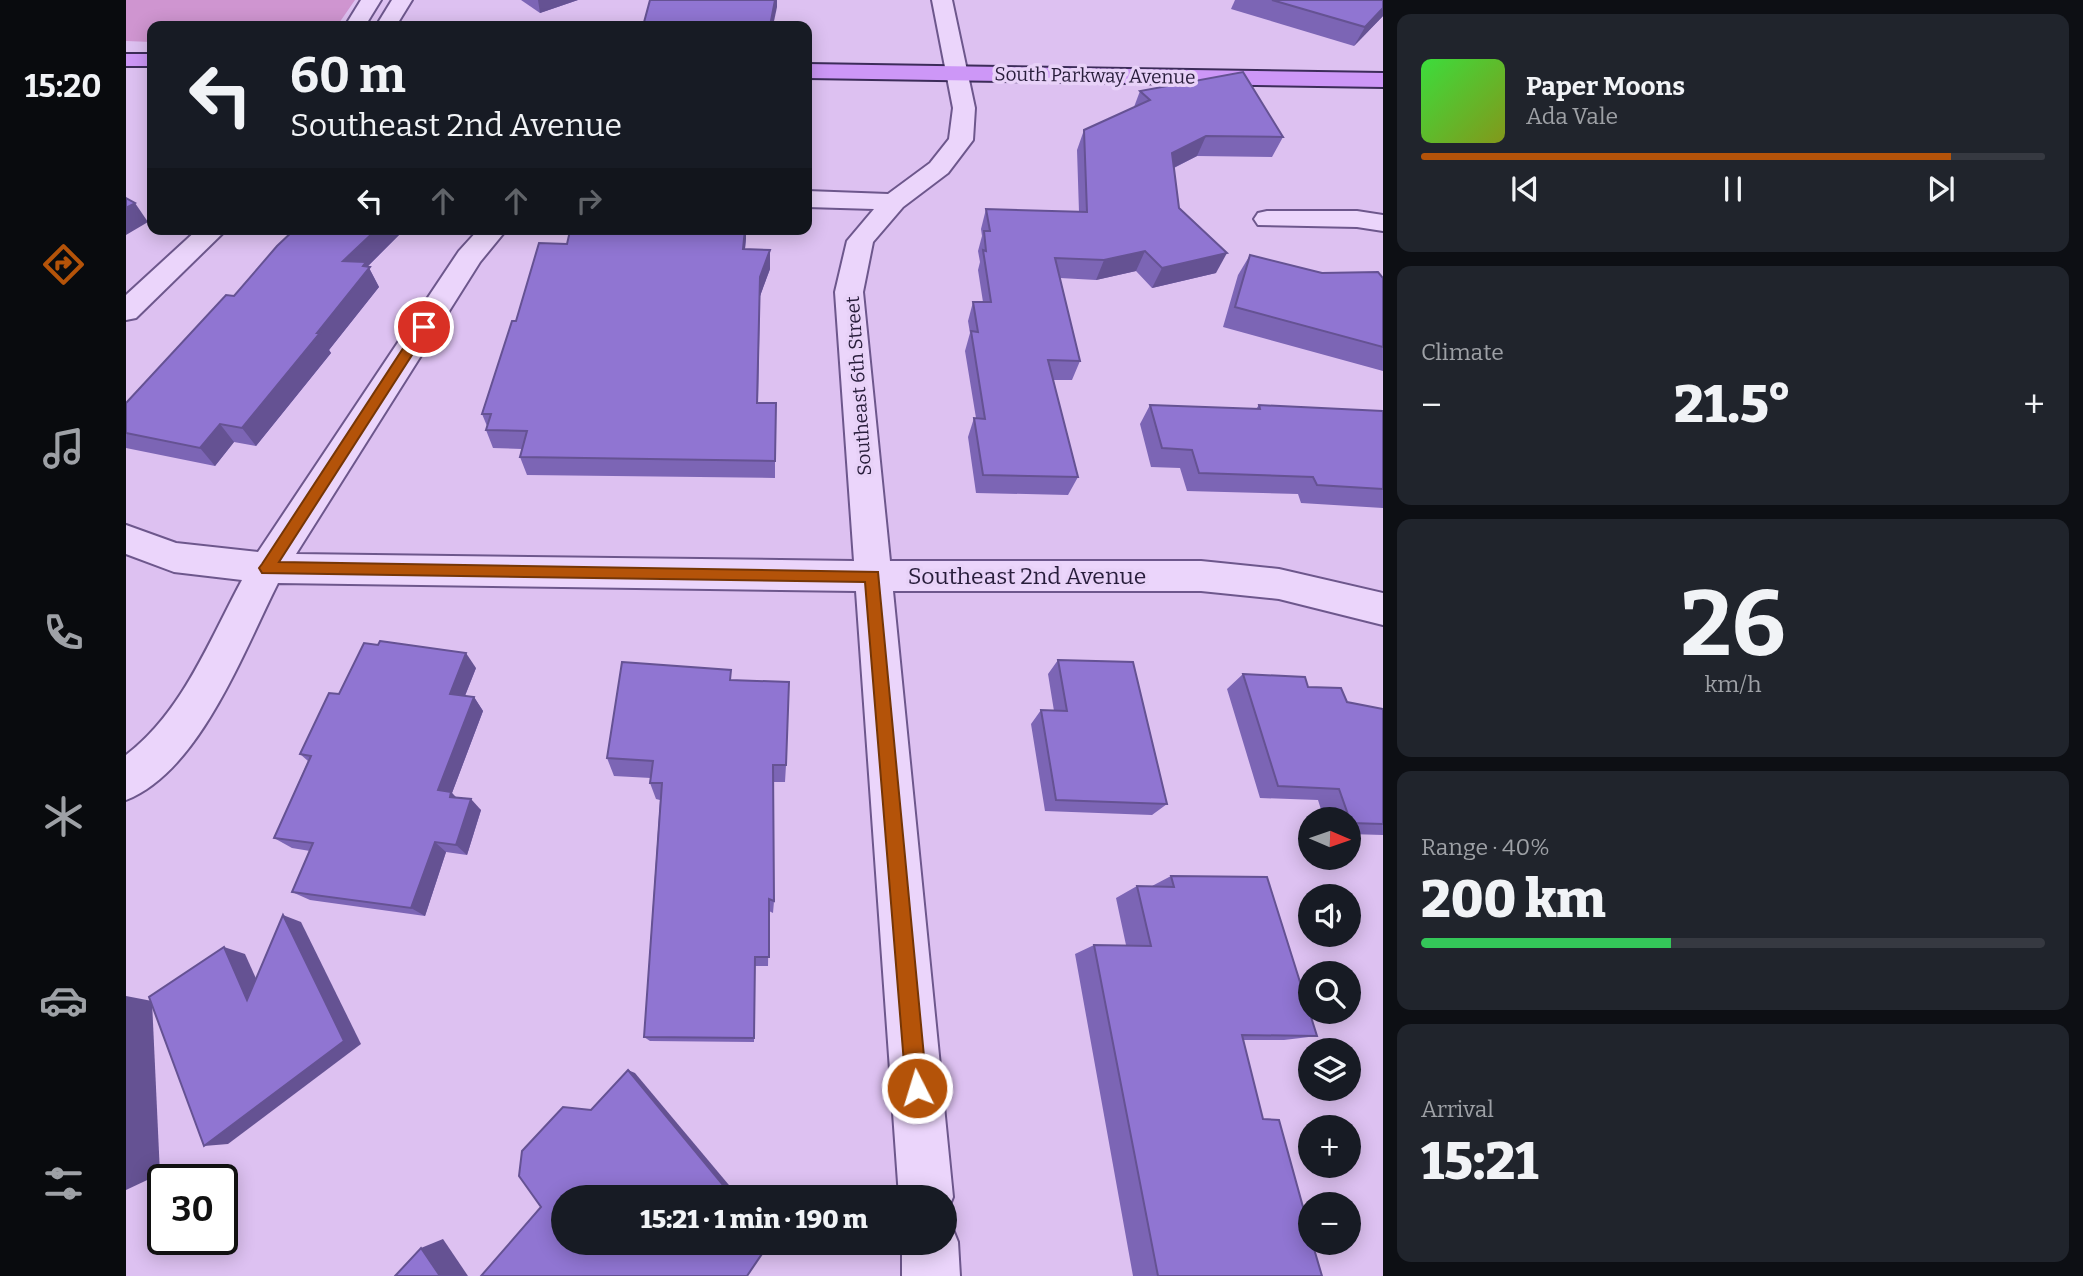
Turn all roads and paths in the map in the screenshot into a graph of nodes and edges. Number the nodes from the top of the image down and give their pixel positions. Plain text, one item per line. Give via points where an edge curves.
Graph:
1 (371, 0) edge
2 (402, 0) edge
3 (942, 0) edge
4 (358, 21) edge
5 (389, 21) edge
6 (126, 60) edge
7 (147, 61) edge
8 (812, 71) edge
9 (957, 73) junction
10 (1383, 80) edge
11 (812, 200) edge
12 (894, 202) junction
13 (1267, 219) dead end
14 (1383, 223) edge
15 (208, 235) edge
16 (489, 235) edge
17 (126, 311) edge
18 (126, 539) edge
19 (267, 568) junction
20 (873, 576) junction
21 (1383, 609) edge
22 (126, 780) edge
23 (925, 1185) edge
24 (931, 1255) edge
25 (932, 1276) edge

1 - 4 street
2 - 5 street
3 - 9 street, Southeast 6th Street
6 - 7 main road
8 - 9 main road, South Parkway Avenue
9 - 10 main road, South Parkway Avenue
9 - 12 street, Southeast 6th Street via 964,108 961,140 939,168
11 - 12 street
12 - 20 street, Southeast 6th Street via 860,241 849,292
13 - 14 street
15 - 17 street
16 - 19 street via 469,257
18 - 19 street, Southeast 2nd Avenue via 174,557
19 - 20 street, Southeast 2nd Avenue
19 - 22 street via 189,717 151,761
20 - 21 street, Southeast 2nd Avenue via 1201,576 1279,584
20 - 23 street, Southeast 6th Street
24 - 25 street

